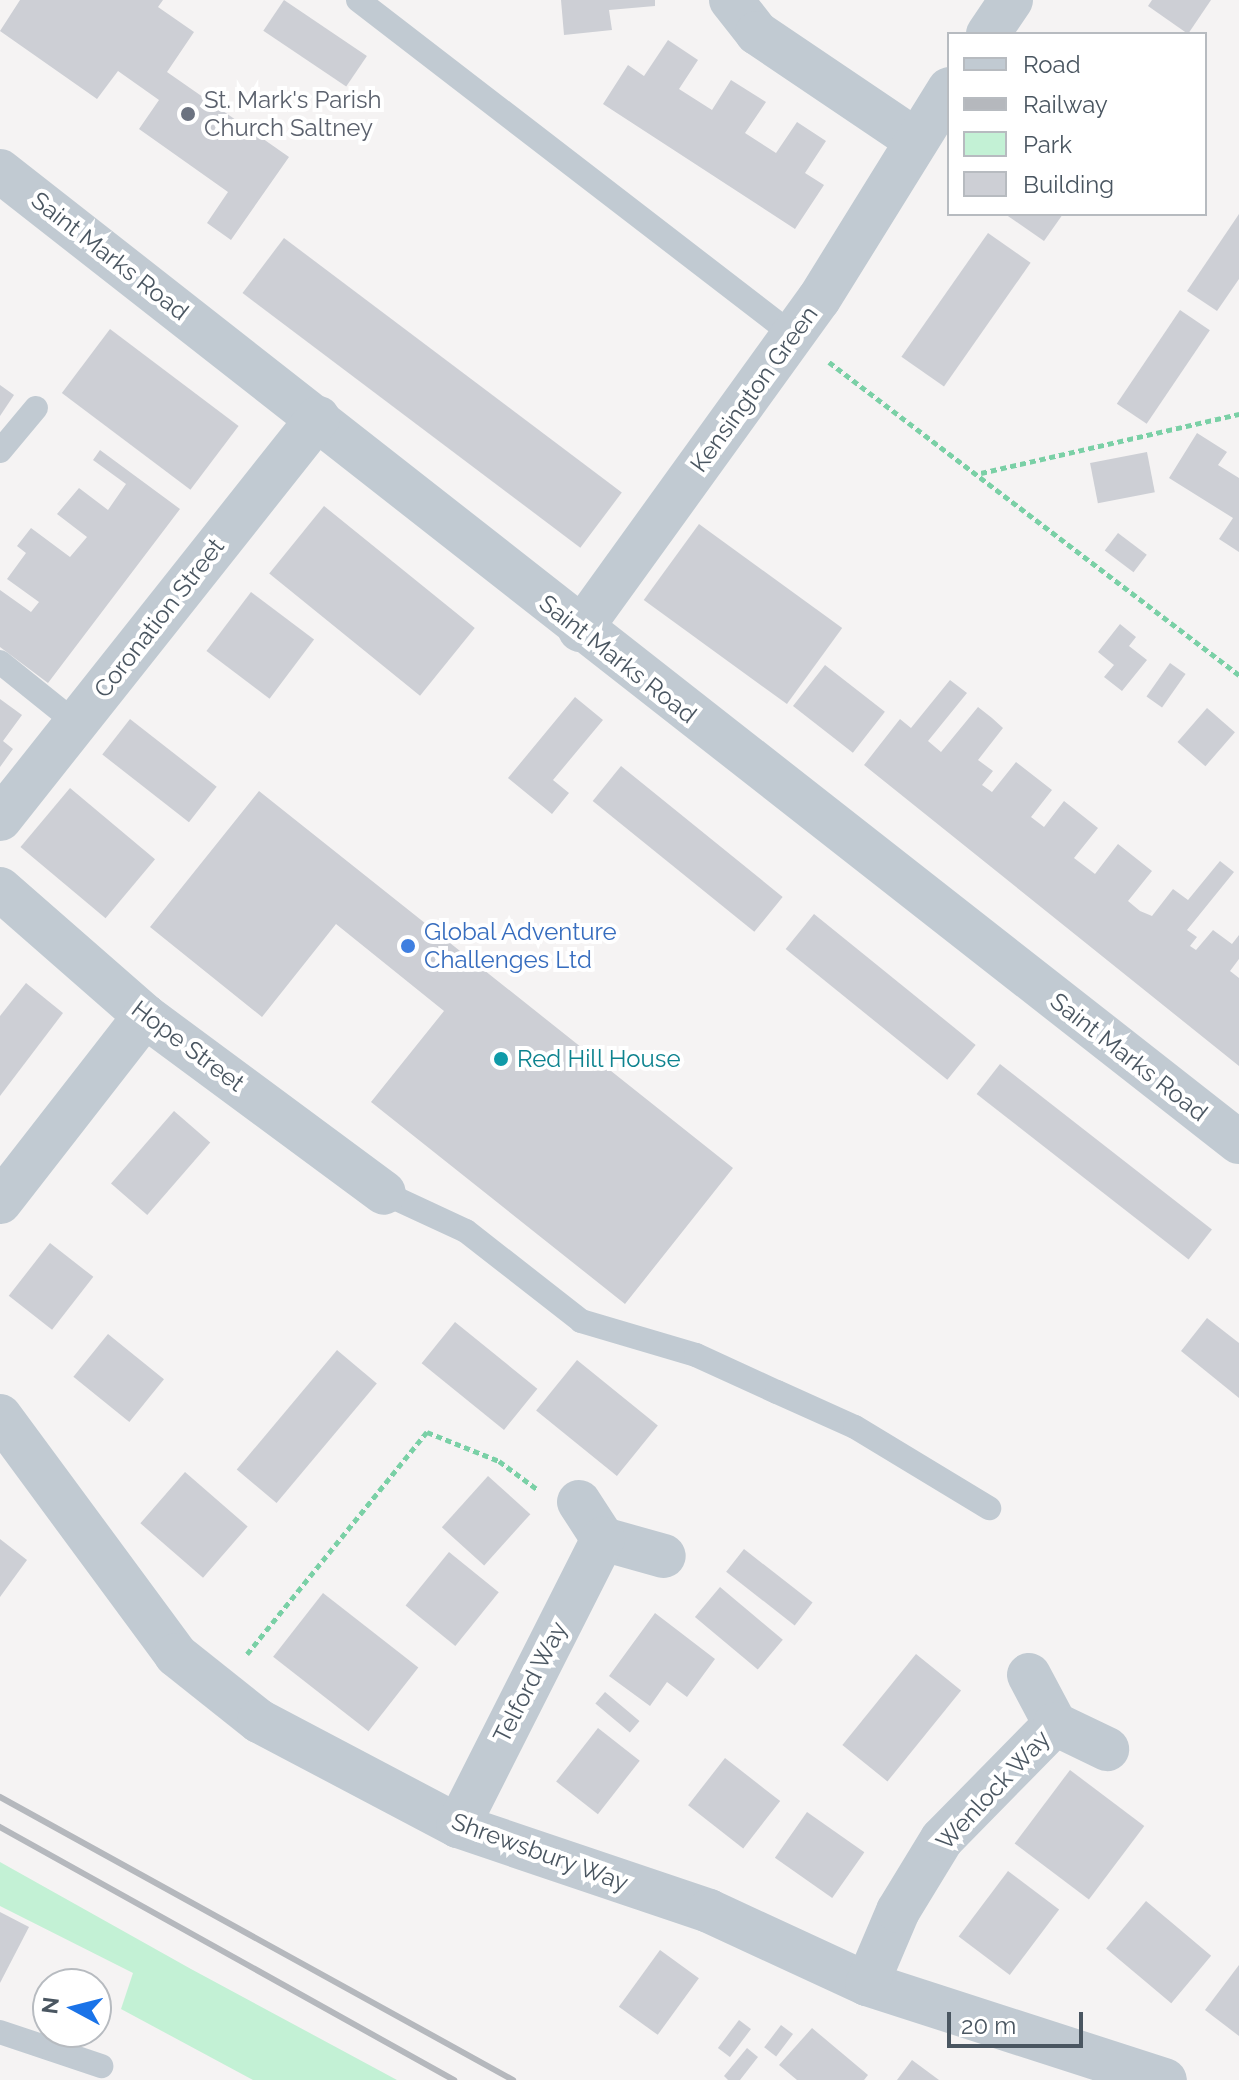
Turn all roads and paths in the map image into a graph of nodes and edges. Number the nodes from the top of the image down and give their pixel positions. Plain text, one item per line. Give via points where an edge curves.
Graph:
1 (358, 0) edge
2 (731, 0) edge
3 (1011, 0) edge
4 (989, 32) edge
5 (947, 92) edge
6 (914, 139) junction
7 (0, 171) edge
8 (793, 335) junction
9 (36, 408) dead end
10 (1239, 414) edge
11 (318, 418) junction
12 (0, 451) edge
13 (980, 473) junction
14 (580, 630) junction
15 (0, 662) edge
16 (1239, 675) edge
17 (76, 723) junction
18 (0, 819) edge
19 (0, 889) edge
20 (145, 1016) junction
21 (1239, 1142) edge
22 (384, 1193) joint
23 (0, 1202) edge
24 (0, 1416) edge
25 (579, 1502) joint
26 (989, 1508) dead end
27 (603, 1539) junction
28 (664, 1556) dead end
29 (1029, 1675) dead end
30 (218, 1688) junction
31 (1055, 1724) junction
32 (1107, 1749) dead end
33 (458, 1826) junction
34 (867, 1984) junction
35 (0, 2032) edge
36 (101, 2066) dead end
37 (1165, 2080) edge

1 - 8 lane
2 - 6 street via 757,33
3 - 4 street
5 - 6 street, Kensington Green
6 - 8 street, Kensington Green
7 - 11 street, Saint Marks Road
8 - 13 path
8 - 14 street, Kensington Green
9 - 12 lane
10 - 13 path
11 - 14 street, Saint Marks Road
11 - 17 street, Coronation Street
13 - 16 path
14 - 21 street, Saint Marks Road
15 - 17 lane
17 - 18 street, Coronation Street
19 - 20 street, Hope Street
20 - 22 street, Hope Street
20 - 23 street
22 - 26 lane via 466,1231 581,1321 696,1355 855,1427
24 - 30 street, Shrewsbury Way via 176,1655
25 - 27 street
25 - 30 path via 559,1506 499,1461 427,1432
27 - 28 street
27 - 33 street, Telford Way
29 - 31 street, Wenlock Way
30 - 33 street, Shrewsbury Way via 259,1721
31 - 32 street, Wenlock Way
31 - 34 street, Wenlock Way via 942,1839 898,1911
33 - 34 street, Shrewsbury Way via 709,1911
34 - 37 street, Shrewsbury Way
35 - 36 lane

